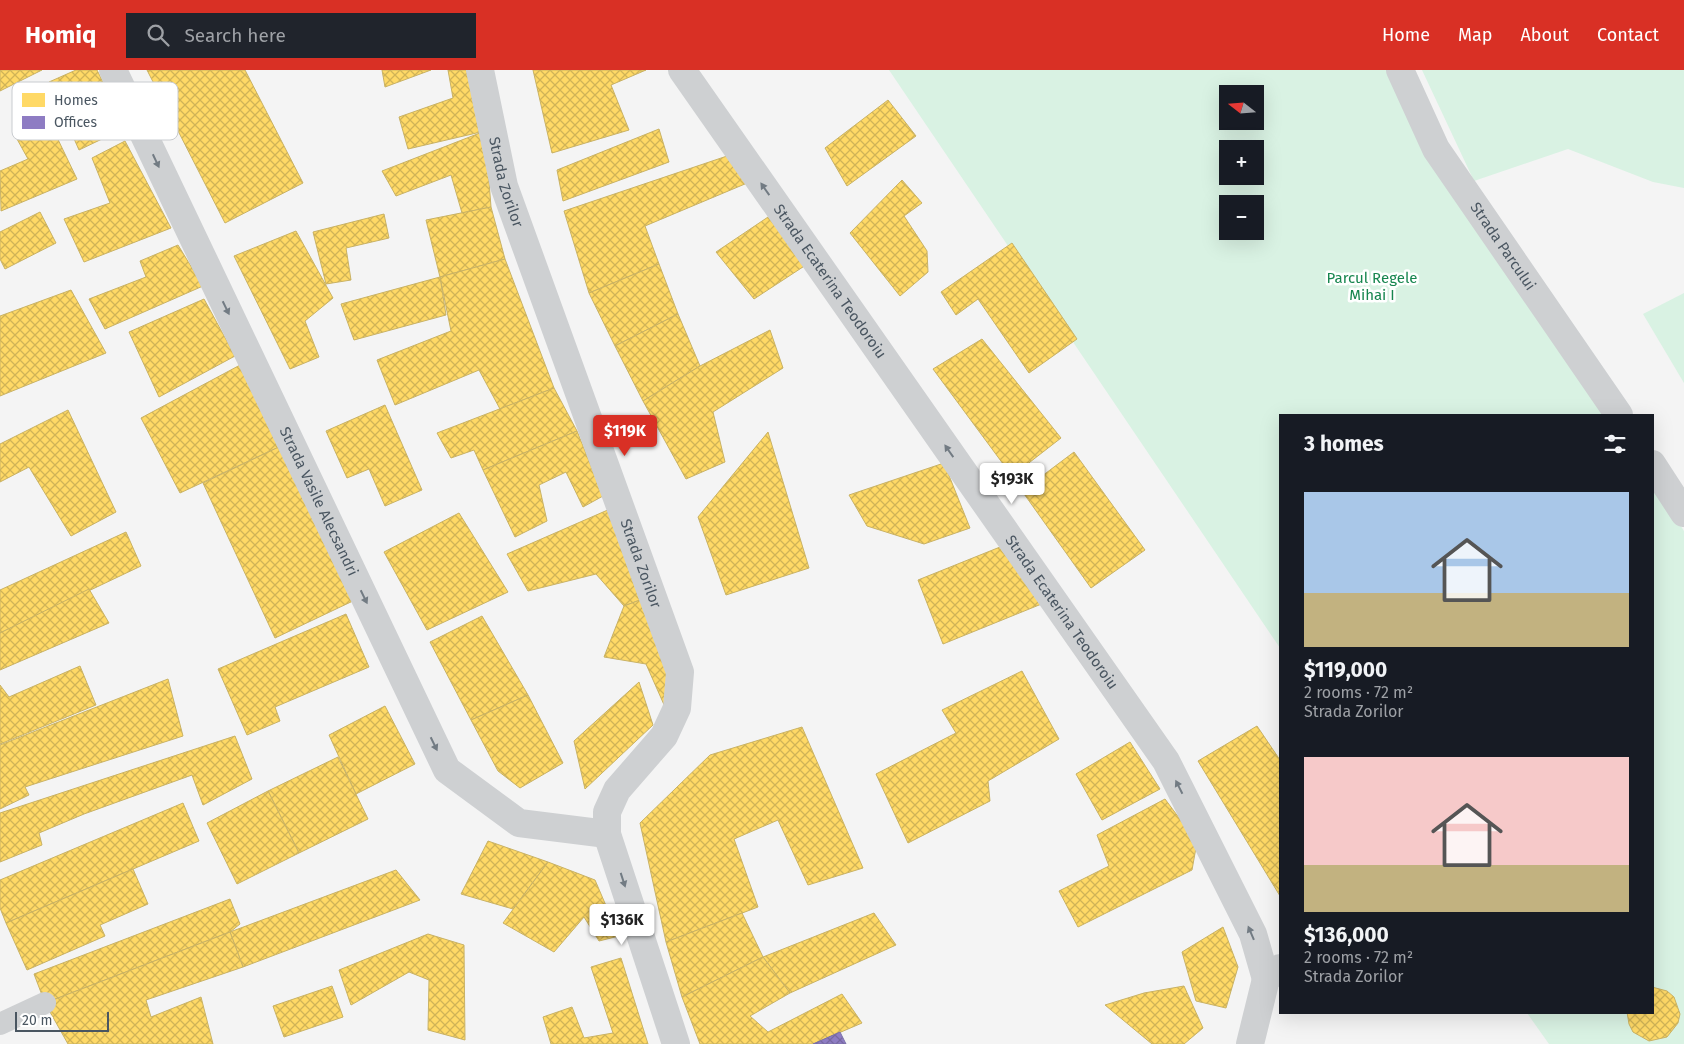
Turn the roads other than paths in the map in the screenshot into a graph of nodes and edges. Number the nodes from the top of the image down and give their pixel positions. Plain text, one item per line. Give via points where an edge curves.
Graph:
1 (113, 70) edge
2 (480, 70) edge
3 (682, 70) edge
4 (1400, 70) edge
5 (119, 82) edge
6 (146, 140) edge
7 (1618, 414) edge
8 (1654, 467) edge
9 (1684, 513) edge
10 (608, 834) junction
11 (1273, 974) edge
12 (45, 1003) dead end
13 (0, 1024) edge
14 (676, 1044) edge
15 (1250, 1044) edge

1 -> 5 street, Strada Vasile Alecsandri
2 - 10 street, Strada Zorilor via 504,186 680,672 677,708 664,736 617,790 607,812
11 -> 3 street, Strada Ecaterina Teodoroiu via 1166,761
4 - 7 street, Strada Parcului via 1436,149
6 -> 10 street, Strada Vasile Alecsandri via 447,770 519,823
8 - 9 street
10 -> 14 street, Strada Zorilor
11 - 15 street
12 - 13 street

